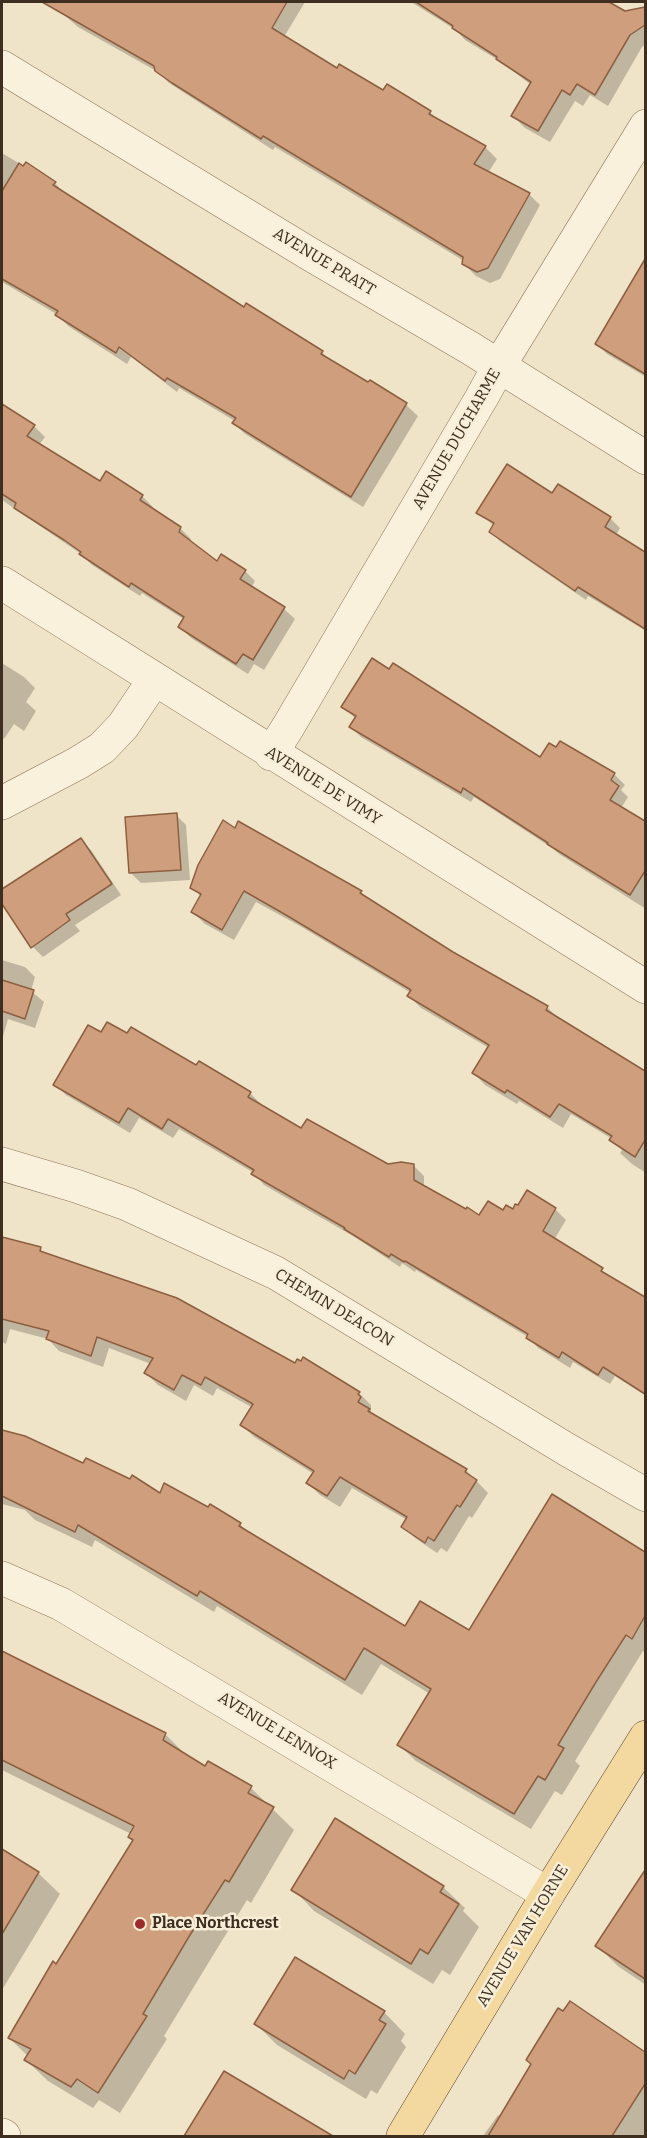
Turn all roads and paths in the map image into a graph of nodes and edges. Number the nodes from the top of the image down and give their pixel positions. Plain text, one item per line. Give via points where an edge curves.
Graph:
1 (2, 68) edge
2 (645, 126) edge
3 (499, 366) junction
4 (645, 458) edge
5 (2, 583) edge
6 (154, 680) junction
7 (271, 754) junction
8 (2, 802) edge
9 (645, 987) edge
10 (2, 1164) edge
11 (645, 1494) edge
12 (2, 1578) edge
13 (645, 1737) edge
14 (548, 1894) junction
15 (403, 2136) edge

1 - 3 street, AVENUE PRATT
2 - 3 street, AVENUE DUCHARME
3 - 4 street, AVENUE PRATT
3 - 7 street, AVENUE DUCHARME
5 - 6 street, AVENUE DE VIMY
6 - 7 street, AVENUE DE VIMY
6 - 8 street via 123,726 102,748
7 - 9 street, AVENUE DE VIMY
10 - 11 street, CHEMIN DEACON via 127,1204 276,1273
12 - 14 street, AVENUE LENNOX via 71,1609
13 - 14 main road, AVENUE VAN HORNE
14 - 15 main road, AVENUE VAN HORNE

